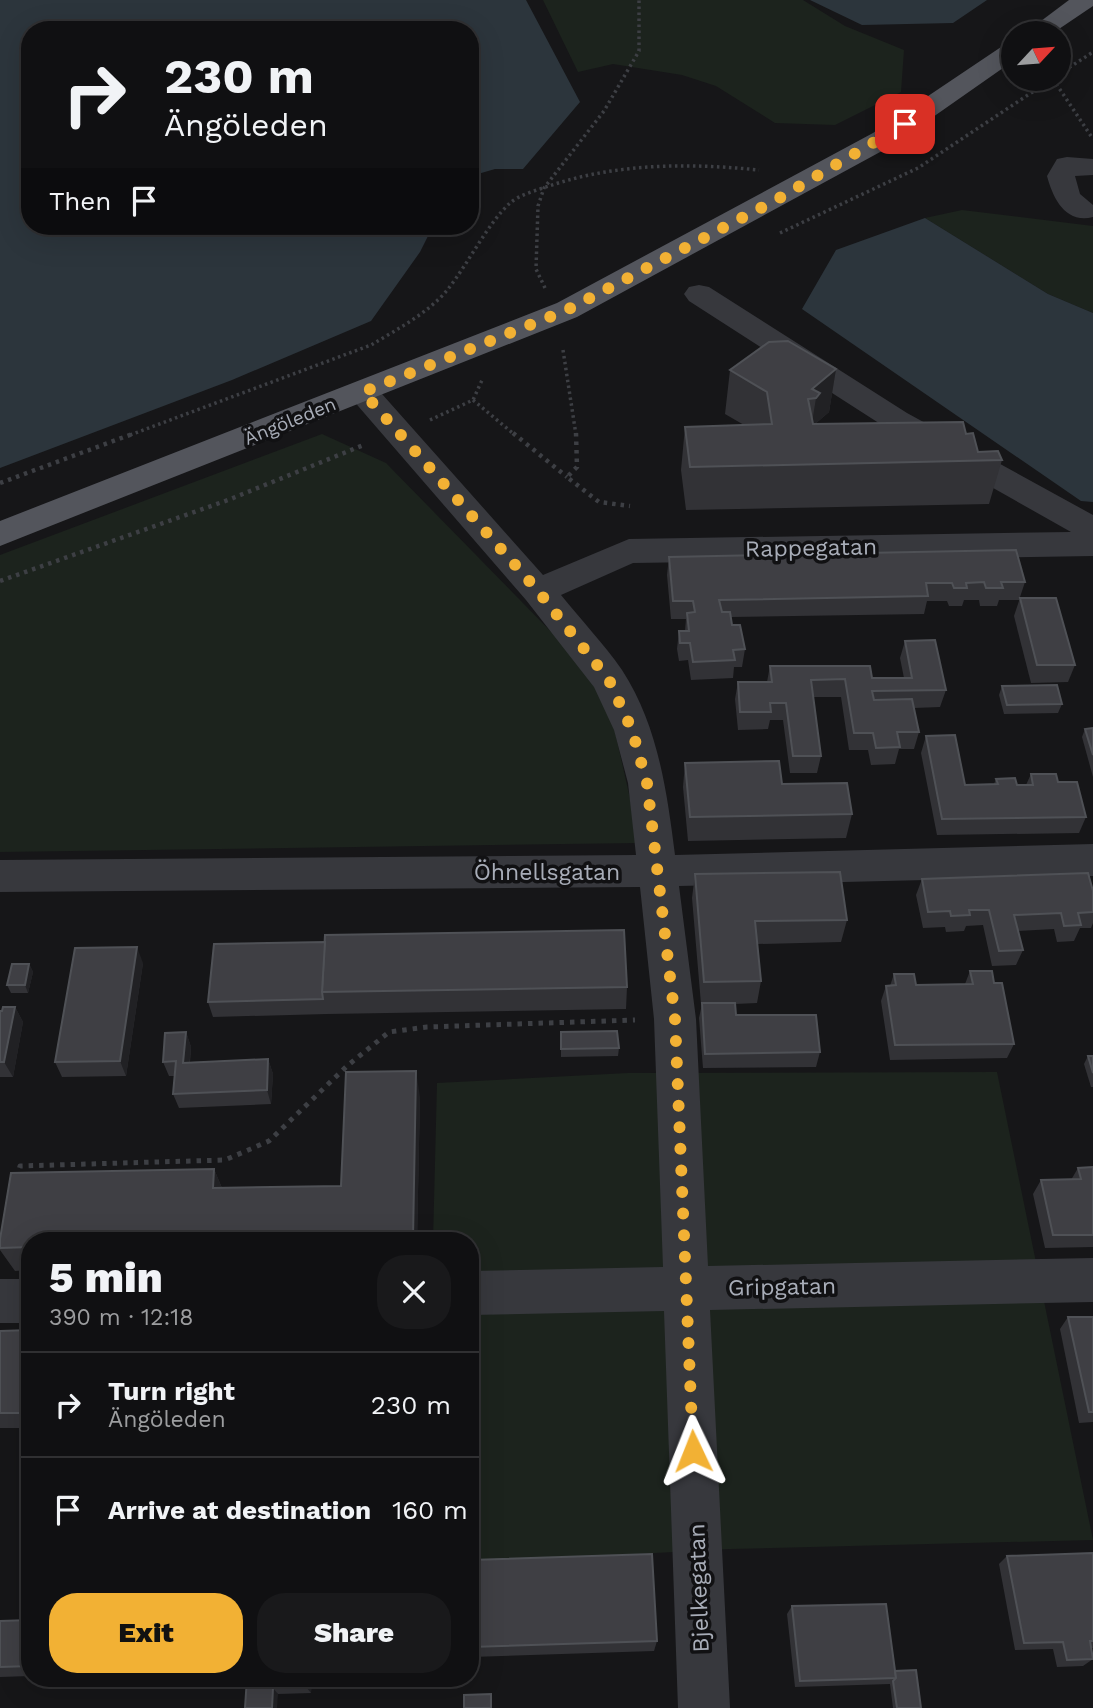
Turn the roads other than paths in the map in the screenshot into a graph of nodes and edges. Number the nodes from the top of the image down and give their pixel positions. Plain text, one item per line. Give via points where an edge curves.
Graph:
1 (1086, 0) edge
2 (1055, 21) edge
3 (1001, 58) edge
4 (1093, 167) edge
5 (1083, 211) dead end
6 (699, 294) dead end
7 (363, 392) junction
8 (0, 534) edge
9 (1093, 535) edge
10 (1093, 544) edge
11 (538, 591) junction
12 (1093, 860) edge
13 (659, 871) junction
14 (0, 876) edge
15 (1093, 1280) edge
16 (687, 1289) junction
17 (479, 1293) edge
18 (0, 1301) edge
19 (21, 1301) edge
20 (704, 1708) edge

1 - 2 main road
3 - 7 main road, Ängöleden via 883,139 730,225 567,310
4 - 5 street via 1067,165 1061,176 1067,197
6 - 9 street via 896,420 1083,524
7 - 8 main road, Ängöleden
7 - 11 street, Bjelkegatan
10 - 11 street, Rappegatan via 629,551
11 - 13 street, Bjelkegatan via 609,680 632,730 647,783
12 - 13 street, Öhnellsgatan
13 - 14 street, Öhnellsgatan
13 - 16 street, Bjelkegatan via 675,1019
15 - 16 street, Gripgatan
16 - 17 street, Gripgatan
16 - 20 street, Bjelkegatan
18 - 19 street

